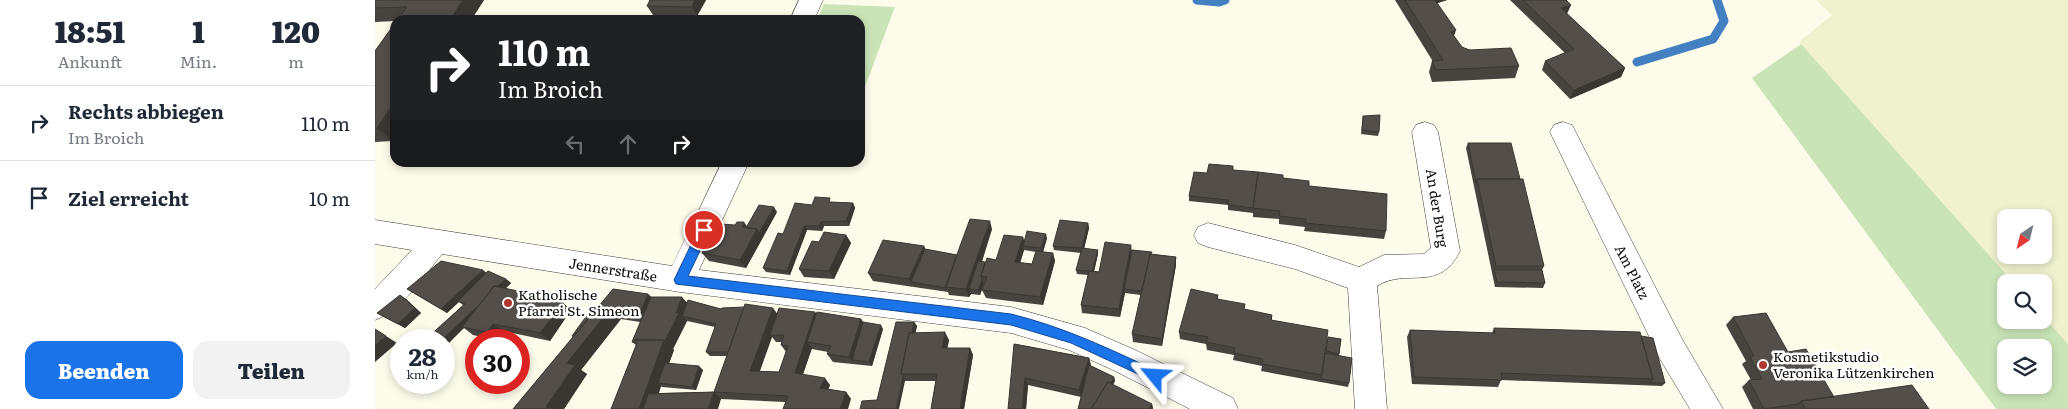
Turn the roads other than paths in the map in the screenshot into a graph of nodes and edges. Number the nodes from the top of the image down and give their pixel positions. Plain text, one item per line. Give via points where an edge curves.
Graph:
1 (811, 0) edge
2 (804, 15) edge
3 (1425, 132) dead end
4 (1563, 132) dead end
5 (734, 167) edge
6 (375, 232) edge
7 (1208, 235) dead end
8 (436, 242) junction
9 (680, 280) junction
10 (1362, 280) junction
11 (375, 307) edge
12 (1222, 409) edge
13 (1371, 409) edge
14 (1707, 409) edge

1 - 2 street
3 - 10 street, An der Burg via 1446,251 1438,262 1427,266 1385,267
4 - 14 street, Am Platz via 1671,349
5 - 9 street
6 - 8 street, Jennerstraße
7 - 10 street via 1295,256
8 - 9 street, Jennerstraße
8 - 11 street
9 - 12 street, Jennerstraße via 1011,320 1041,327 1124,360
10 - 13 street

